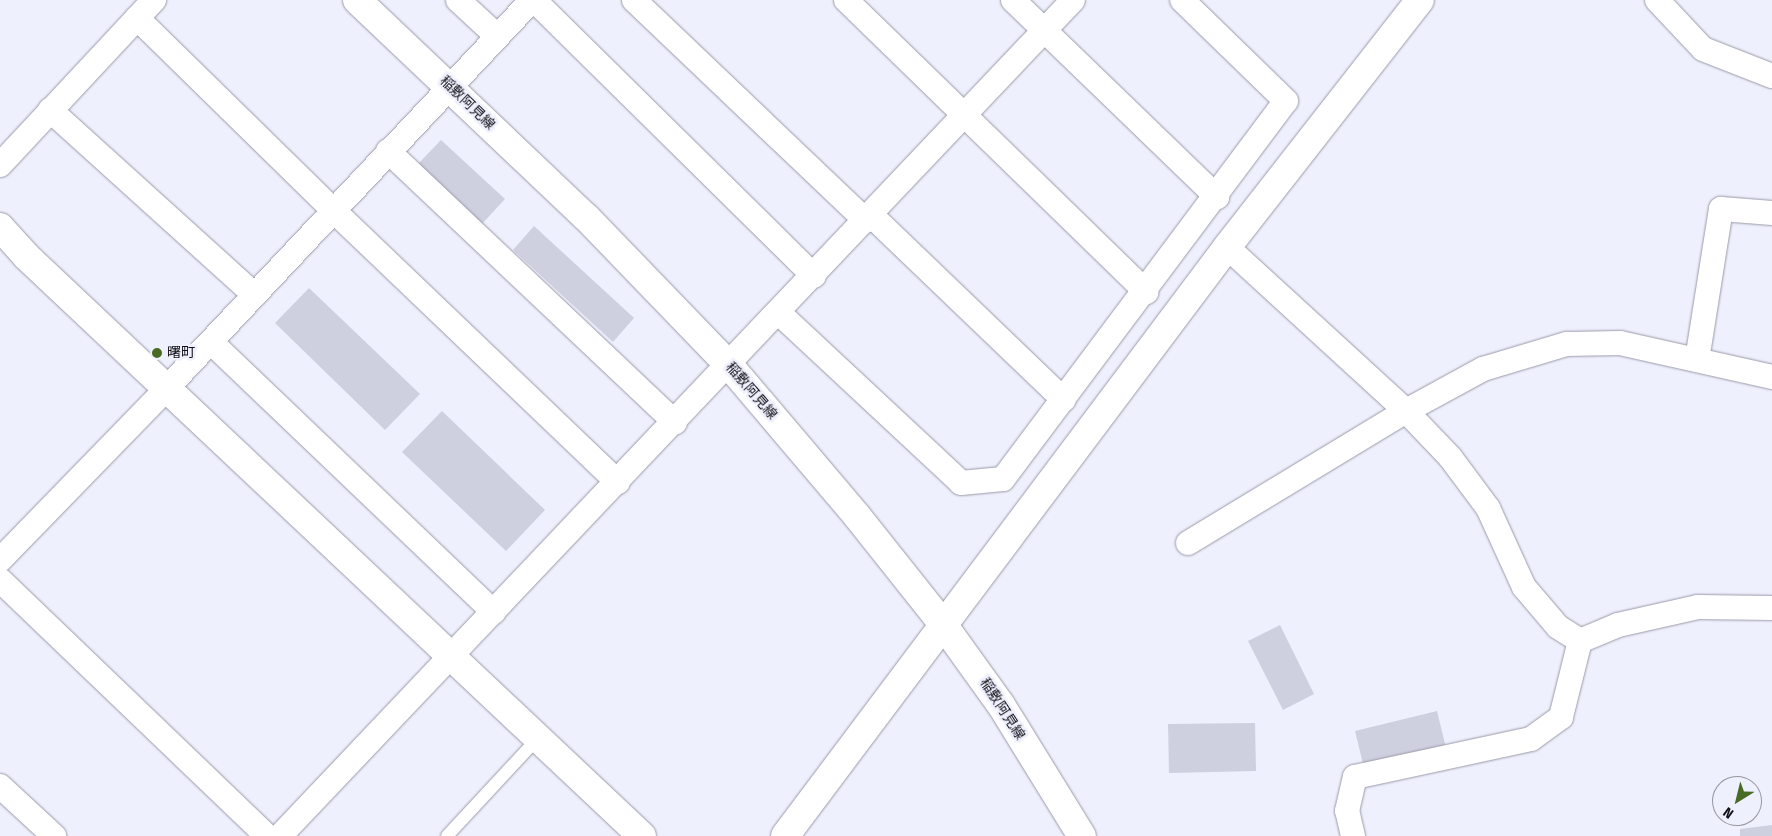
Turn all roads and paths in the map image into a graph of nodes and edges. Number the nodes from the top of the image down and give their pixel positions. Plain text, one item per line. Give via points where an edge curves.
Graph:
1 (154, 0) edge
2 (357, 0) edge
3 (458, 0) edge
4 (533, 0) edge
5 (634, 0) edge
6 (846, 0) edge
7 (1013, 0) edge
8 (1073, 0) edge
9 (1182, 0) edge
10 (1420, 0) edge
11 (1657, 0) edge
12 (137, 18) junction
13 (1044, 30) junction
14 (496, 36) junction
15 (1772, 76) edge
16 (448, 85) junction
17 (50, 110) junction
18 (965, 116) junction
19 (388, 151) junction
20 (0, 165) edge
21 (1217, 198) junction
22 (333, 210) junction
23 (1772, 213) edge
24 (868, 218) junction
25 (0, 227) edge
26 (1227, 247) junction
27 (814, 276) junction
28 (1146, 292) junction
29 (255, 295) junction
30 (779, 313) junction
31 (211, 342) junction
32 (1697, 360) junction
33 (728, 365) junction
34 (1772, 377) edge
35 (168, 387) junction
36 (1064, 400) junction
37 (1406, 411) junction
38 (675, 422) junction
39 (618, 482) junction
40 (1188, 543) dead end
41 (0, 560) edge
42 (0, 580) edge
43 (1772, 608) edge
44 (494, 612) junction
45 (942, 623) junction
46 (1580, 641) junction
47 (452, 656) junction
48 (538, 738) junction
49 (0, 786) edge
50 (54, 836) edge
51 (267, 836) edge
52 (280, 836) edge
53 (447, 836) edge
54 (642, 836) edge
55 (785, 836) edge
56 (1082, 836) edge
57 (1353, 836) edge

1 - 12 street
2 - 16 street, 稲敷阿見線
3 - 14 street
4 - 14 street
4 - 27 street
5 - 24 street
6 - 18 street
7 - 13 street
8 - 13 street
9 - 21 street via 1286,101
10 - 26 street
11 - 15 street via 1703,49
12 - 17 street
12 - 22 street
13 - 18 street
13 - 21 street
14 - 16 street
16 - 19 street
16 - 33 street, 稲敷阿見線 via 586,217
17 - 20 street
17 - 29 street
18 - 24 street
18 - 28 street
19 - 22 street
19 - 38 street
21 - 28 street
22 - 29 street
22 - 39 street
23 - 32 street via 1721,209
24 - 27 street
24 - 36 street
25 - 35 street via 26,256
26 - 37 street
26 - 45 street
27 - 30 street
28 - 36 street
29 - 31 street
30 - 33 street
30 - 36 street via 961,483 1003,479
31 - 35 street
31 - 44 street
32 - 34 street
32 - 37 street via 1620,343 1567,344 1483,369
33 - 38 street
33 - 45 street, 稲敷阿見線 via 857,516
35 - 41 street
35 - 47 street
37 - 40 street
37 - 46 street via 1450,458 1488,508 1524,587 1558,627
38 - 39 street
39 - 44 street
42 - 51 street
43 - 46 street via 1698,607 1618,625
44 - 47 street
45 - 55 street
45 - 56 street, 稲敷阿見線 via 1001,705
46 - 57 street via 1560,717 1530,739 1355,777 1347,811
47 - 48 street
47 - 52 street
48 - 53 lane
48 - 54 street
49 - 50 street

